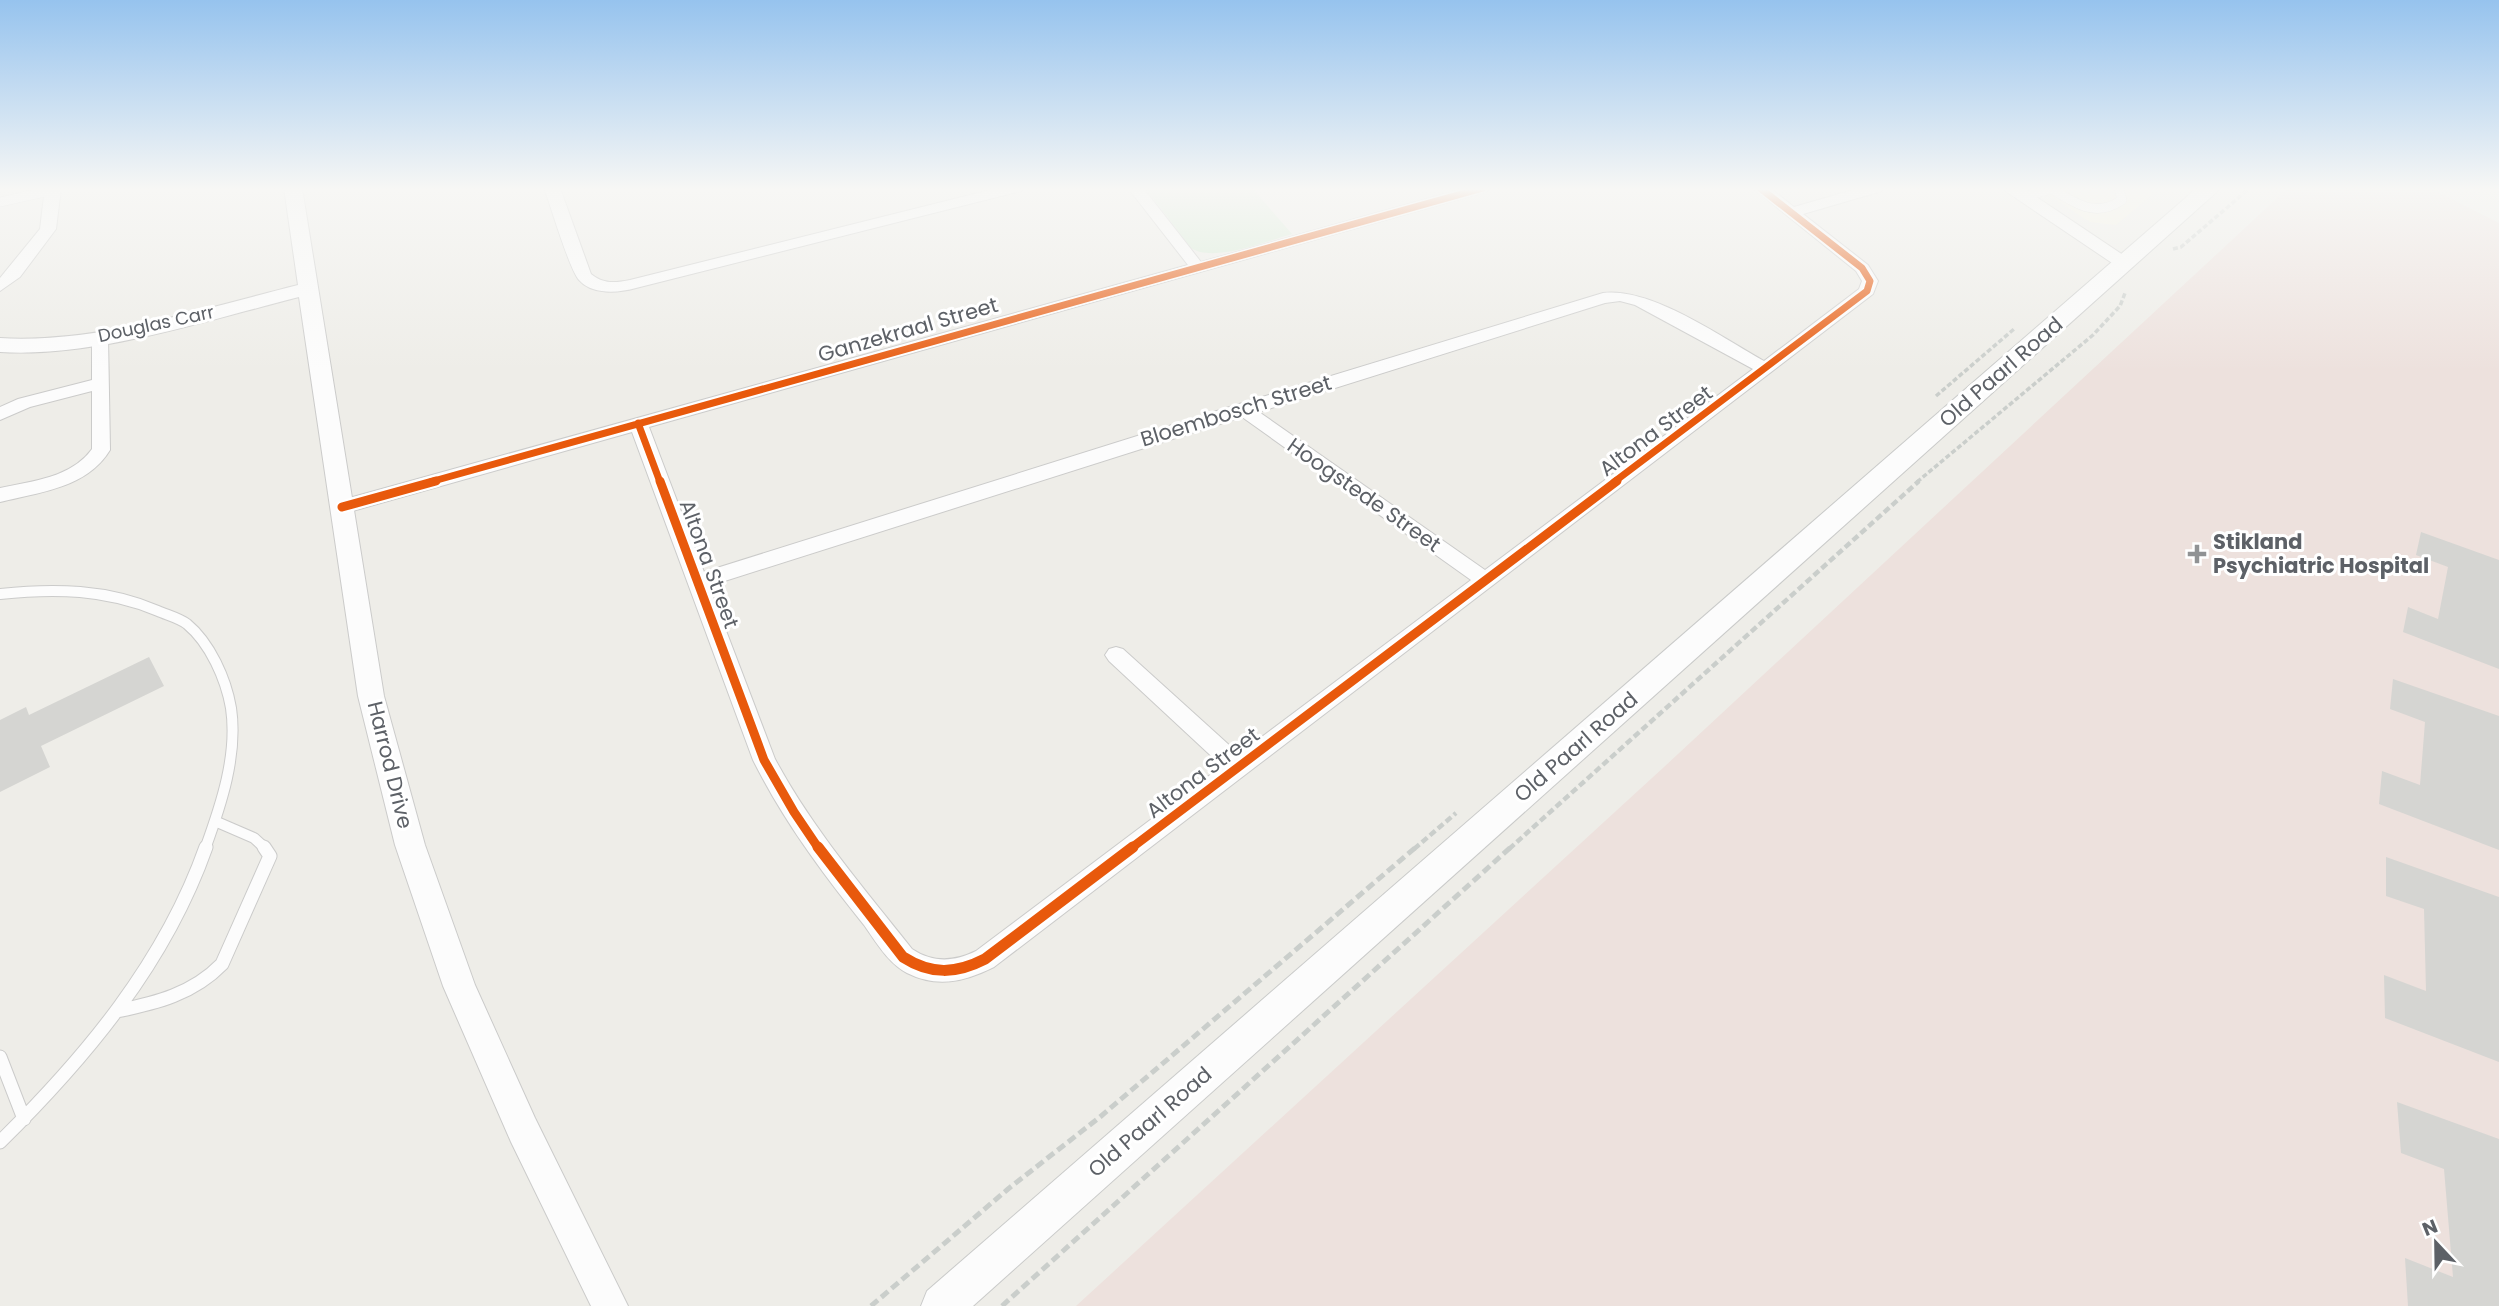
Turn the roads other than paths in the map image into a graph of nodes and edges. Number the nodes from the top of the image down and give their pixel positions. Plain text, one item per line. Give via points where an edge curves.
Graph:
1 (32, 249) edge
2 (303, 249) edge
3 (576, 249) edge
4 (770, 249) edge
5 (1183, 249) edge
6 (1266, 249) edge
7 (1837, 249) edge
8 (2088, 249) edge
9 (2152, 249) edge
10 (1198, 268) junction
11 (2125, 278) junction
12 (0, 286) edge
13 (309, 288) junction
14 (100, 337) junction
15 (0, 345) edge
16 (1766, 369) junction
17 (101, 383) junction
18 (1241, 409) junction
19 (0, 414) edge
20 (638, 423) junction
21 (0, 495) edge
22 (342, 507) junction
23 (1486, 581) junction
24 (697, 582) junction
25 (0, 594) edge
26 (1116, 655) dead end
27 (1239, 768) junction
28 (217, 822) junction
29 (117, 1011) junction
30 (0, 1056) edge
31 (24, 1119) junction
32 (0, 1143) edge
33 (610, 1306) edge
34 (942, 1306) edge

1 - 12 street
2 - 13 street, Harrod Drive
3 - 4 street via 584,276 596,284 617,287
5 - 10 street
6 - 10 street, Ganzekraal Street
7 - 16 street, Altona Street via 1869,278 1867,291
8 - 11 street
9 - 11 main road, Old Paarl Road
10 - 20 street, Ganzekraal Street
11 - 34 main road, Old Paarl Road
13 - 14 street, Douglas Carr
13 - 22 street, Harrod Drive
14 - 15 street, Douglas Carr via 45,346
14 - 17 street
16 - 18 street, Bloembosch Street via 1650,304 1611,297
16 - 23 street, Altona Street
17 - 19 street via 23,403
17 - 21 street via 101,450 94,460 72,474
18 - 23 street, Hoogstede Street
18 - 24 street, Bloembosch Street
20 - 22 street, Ganzekraal Street
20 - 24 street, Altona Street
22 - 33 street, Harrod Drive via 372,696 410,845 459,986 523,1130
23 - 27 street, Altona Street
24 - 27 street, Altona Street via 775,782 903,957 926,970 956,971 985,959
25 - 28 lane via 90,591 144,603 188,624 225,674 229,692 232,742
26 - 27 street
28 - 29 lane via 180,907
28 - 29 lane via 254,837 270,856 222,964 190,989
29 - 31 lane via 73,1070
30 - 31 lane
31 - 32 lane

